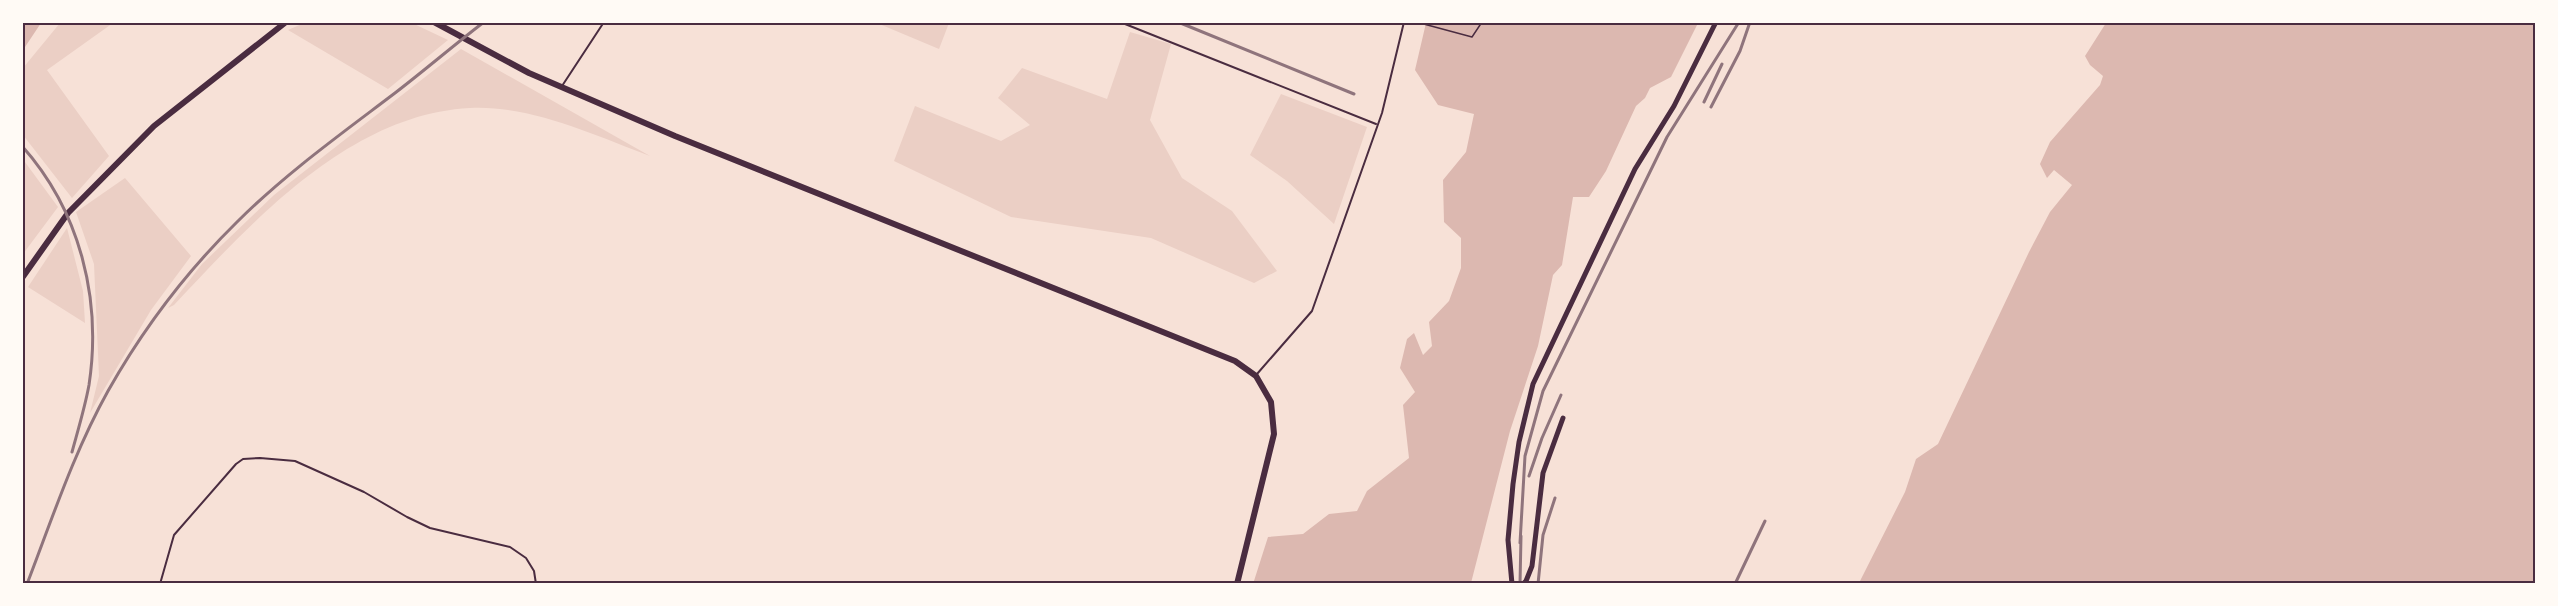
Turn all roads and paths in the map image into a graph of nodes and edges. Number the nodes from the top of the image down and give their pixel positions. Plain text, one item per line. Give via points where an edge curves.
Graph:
1 (286, 22) edge
2 (434, 22) edge
3 (604, 22) edge
4 (1120, 22) edge
5 (1404, 22) edge
6 (1482, 22) edge
7 (1716, 22) edge
8 (1420, 23) edge
9 (562, 86) junction
10 (1376, 124) junction
11 (22, 278) edge
12 (1256, 376) junction
13 (1563, 418) dead end
14 (160, 584) edge
15 (536, 584) edge
16 (1237, 584) edge
17 (1512, 584) edge
18 (1523, 584) edge

1 - 11 street via 154,126 68,213
2 - 9 street via 529,73
3 - 9 lane
4 - 10 lane
5 - 10 lane
6 - 8 path via 1472,37
7 - 17 street via 1674,106 1635,169 1533,384 1519,442 1508,540
9 - 12 street via 675,136 1235,362
10 - 12 lane via 1312,311
12 - 16 street via 1271,402 1274,434
13 - 18 street via 1543,473 1532,566
14 - 15 lane via 174,536 236,464 243,459 260,458 295,461 430,528 510,548 526,558

